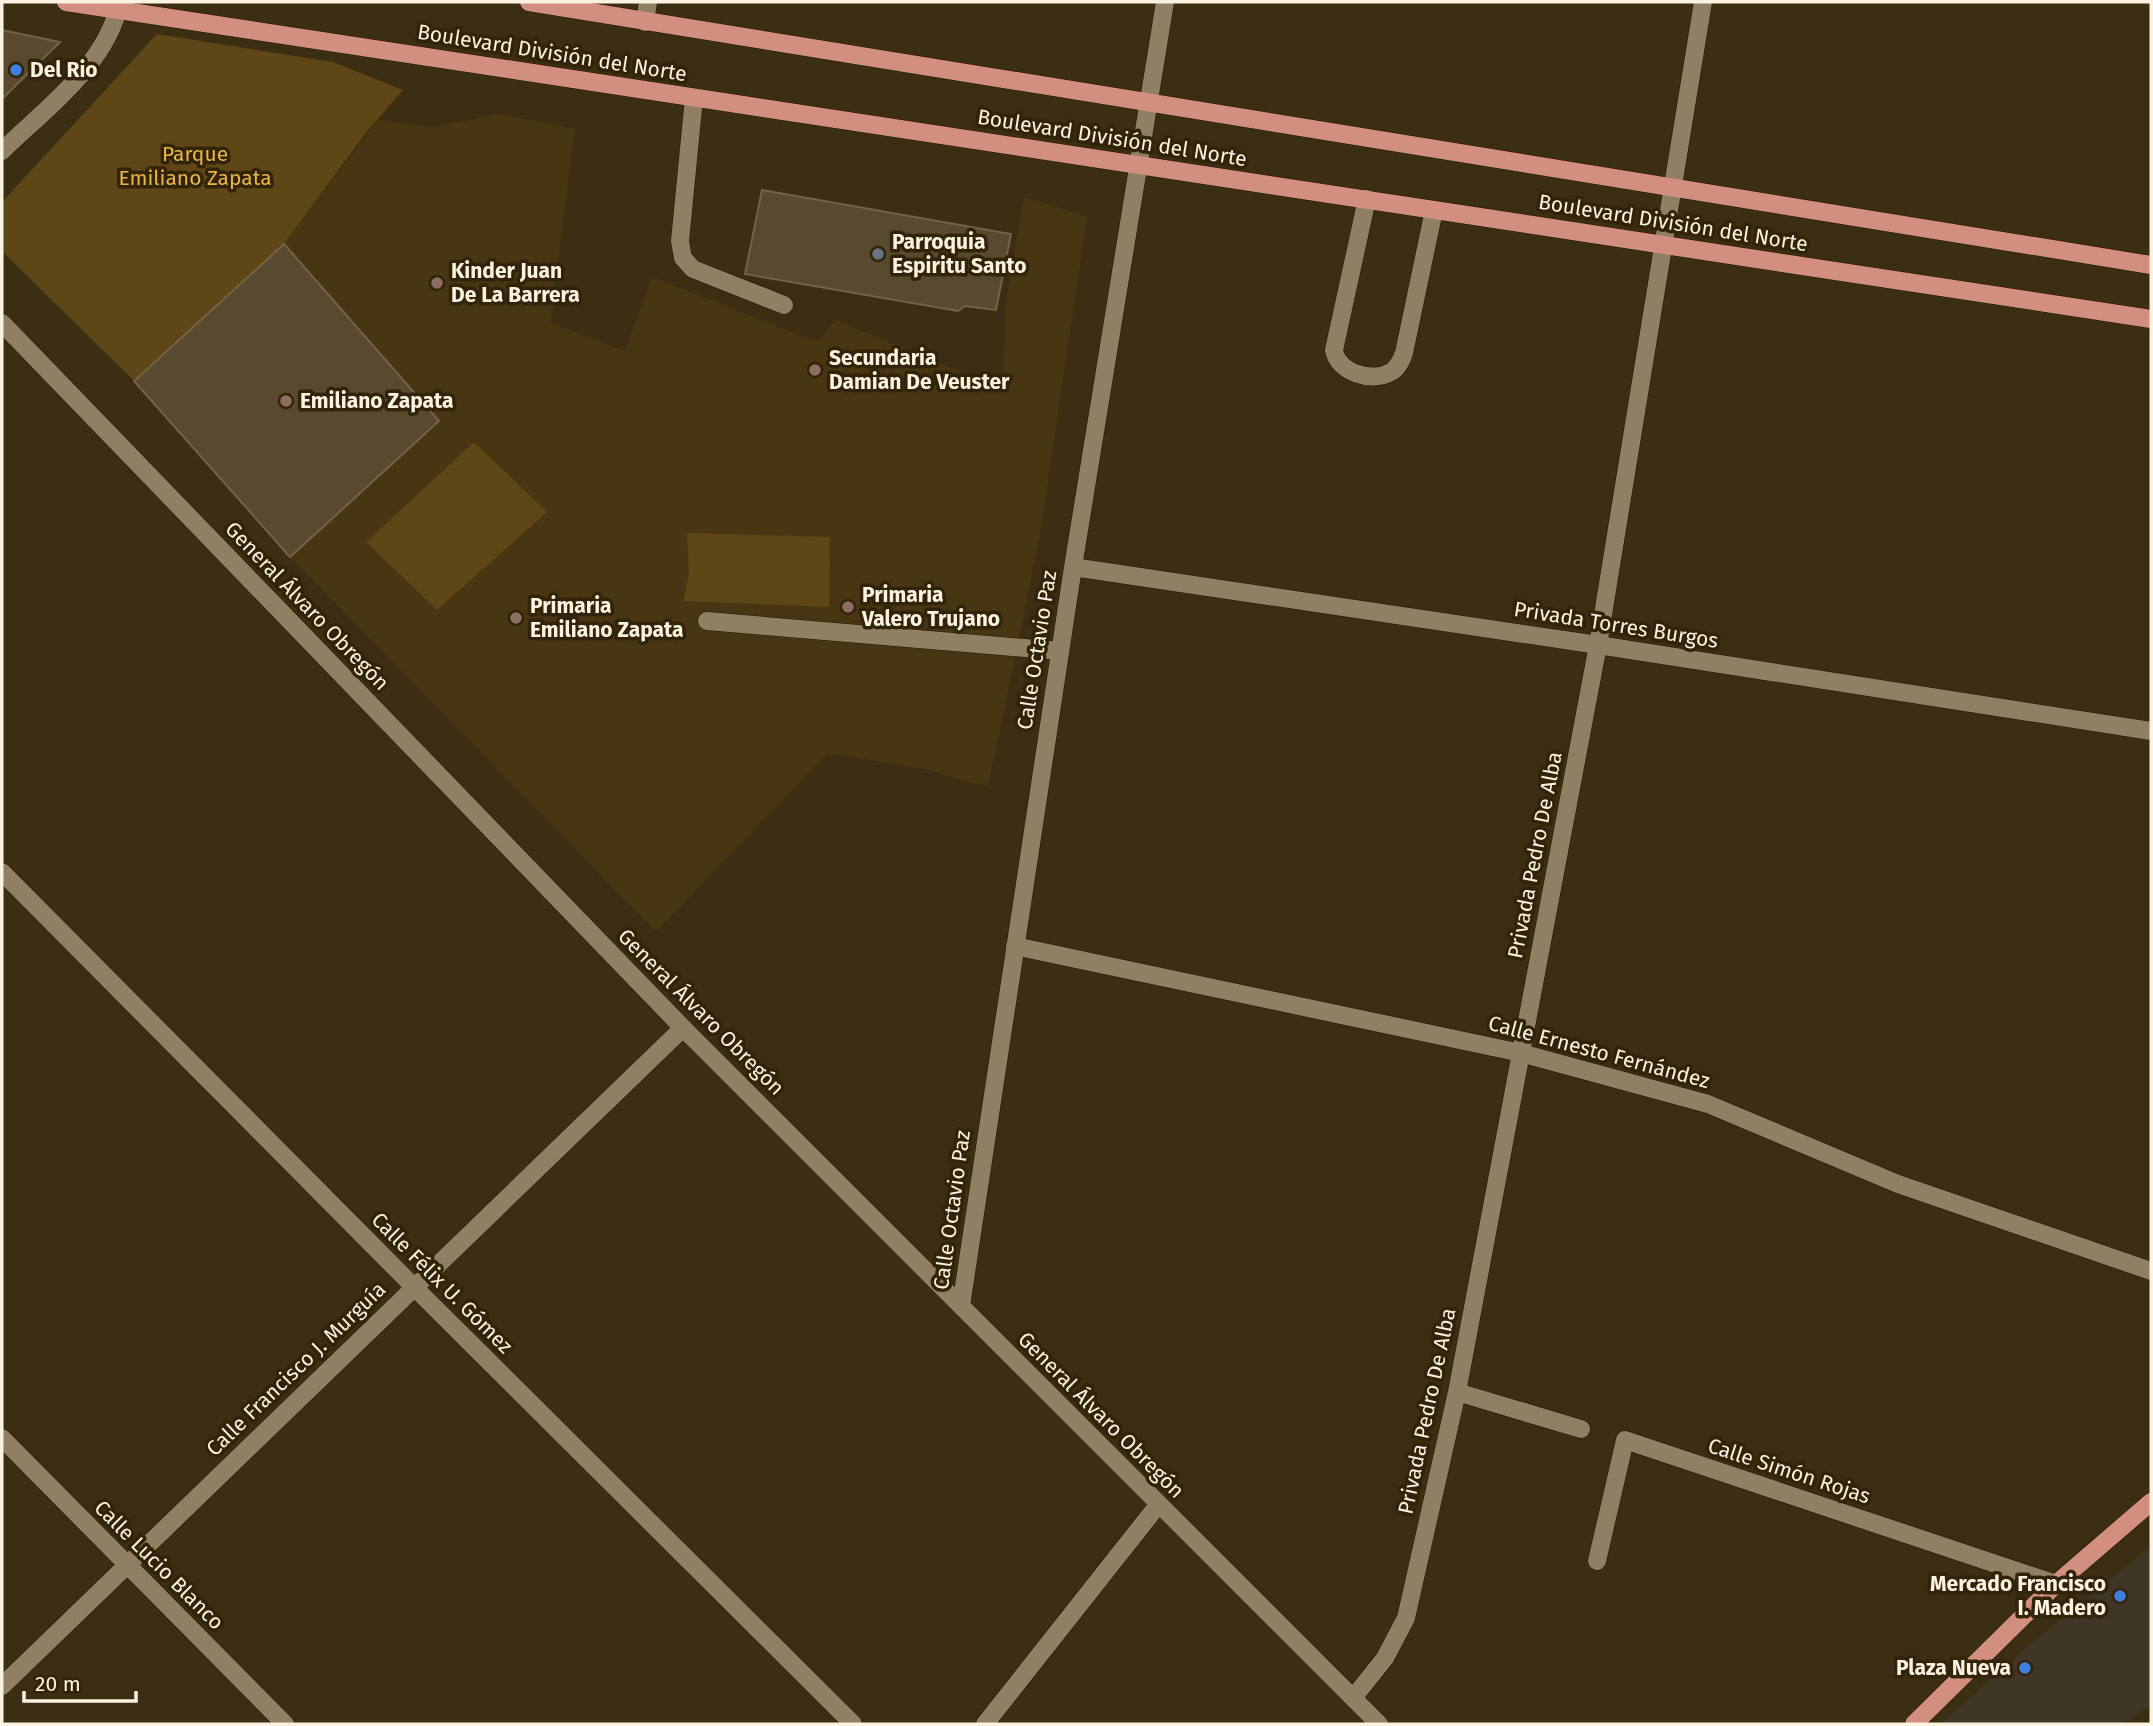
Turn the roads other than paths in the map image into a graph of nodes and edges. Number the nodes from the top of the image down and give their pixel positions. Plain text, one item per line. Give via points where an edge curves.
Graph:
1 (66, 2) edge
2 (529, 2) edge
3 (648, 2) edge
4 (1166, 2) edge
5 (1703, 2) edge
6 (119, 6) edge
7 (645, 22) junction
8 (694, 98) junction
9 (1149, 104) junction
10 (2, 151) edge
11 (1139, 165) junction
12 (1673, 188) junction
13 (1367, 199) junction
14 (1434, 210) junction
15 (1664, 244) junction
16 (2151, 265) edge
17 (784, 305) dead end
18 (2151, 318) edge
19 (2, 323) edge
20 (1073, 567) junction
21 (706, 621) dead end
22 (1598, 645) junction
23 (1060, 651) junction
24 (2151, 731) edge
25 (2, 872) edge
26 (1015, 946) junction
27 (683, 1028) junction
28 (1521, 1053) junction
29 (2151, 1271) edge
30 (414, 1287) junction
31 (961, 1306) junction
32 (1457, 1392) junction
33 (1581, 1429) dead end
34 (2, 1438) edge
35 (2151, 1502) edge
36 (1158, 1506) junction
37 (1597, 1561) dead end
38 (127, 1564) junction
39 (2056, 1584) junction
40 (2, 1686) edge
41 (1353, 1698) junction
42 (285, 1724) edge
43 (853, 1724) edge
44 (985, 1724) edge
45 (1378, 1724) edge
46 (1914, 1724) edge

1 - 6 main road, Boulevard División del Norte
2 - 7 main road, Boulevard División del Norte
3 - 7 street
4 - 9 street, Calle Octavio Paz
5 - 12 street, Privada Pedro De Alba
6 - 8 main road, Boulevard División del Norte
6 - 10 street via 90,66
7 - 9 main road, Boulevard División del Norte
8 - 11 main road, Boulevard División del Norte
8 - 17 street via 680,241 683,258 693,269
9 - 11 street, Calle Octavio Paz
9 - 12 main road, Boulevard División del Norte
11 - 13 main road, Boulevard División del Norte
11 - 20 street, Calle Octavio Paz
12 - 15 street, Privada Pedro De Alba
12 - 16 main road, Boulevard División del Norte
13 - 14 main road, Boulevard División del Norte
13 - 14 street via 1334,350 1343,369 1354,373 1388,374 1400,363
14 - 15 main road, Boulevard División del Norte
15 - 18 main road, Boulevard División del Norte
15 - 22 street, Privada Pedro De Alba
19 - 27 street, General Álvaro Obregón
20 - 22 street, Privada Torres Burgos
20 - 23 street, Calle Octavio Paz
21 - 23 street
22 - 24 street, Privada Torres Burgos
22 - 28 street, Privada Pedro De Alba
23 - 26 street, Calle Octavio Paz
25 - 30 street, Calle Félix U. Gómez
26 - 28 street, Calle Ernesto Fernández
26 - 31 street, Calle Octavio Paz
27 - 30 street, Calle Francisco J. Murguía
27 - 31 street, General Álvaro Obregón
28 - 29 street, Calle Ernesto Fernández via 1708,1104 1898,1184
28 - 32 street, Privada Pedro De Alba
30 - 38 street, Calle Francisco J. Murguía
30 - 43 street, Calle Félix U. Gómez
31 - 36 street, General Álvaro Obregón
32 - 33 street
32 - 41 street, Privada Pedro De Alba via 1406,1618 1385,1658
34 - 38 street, Calle Lucio Blanco
35 - 39 main road
36 - 41 street, General Álvaro Obregón
36 - 44 street
37 - 39 street, Calle Simón Rojas via 1625,1440
38 - 40 street, Calle Francisco J. Murguía
38 - 42 street, Calle Lucio Blanco
39 - 46 main road
41 - 45 street, General Álvaro Obregón

